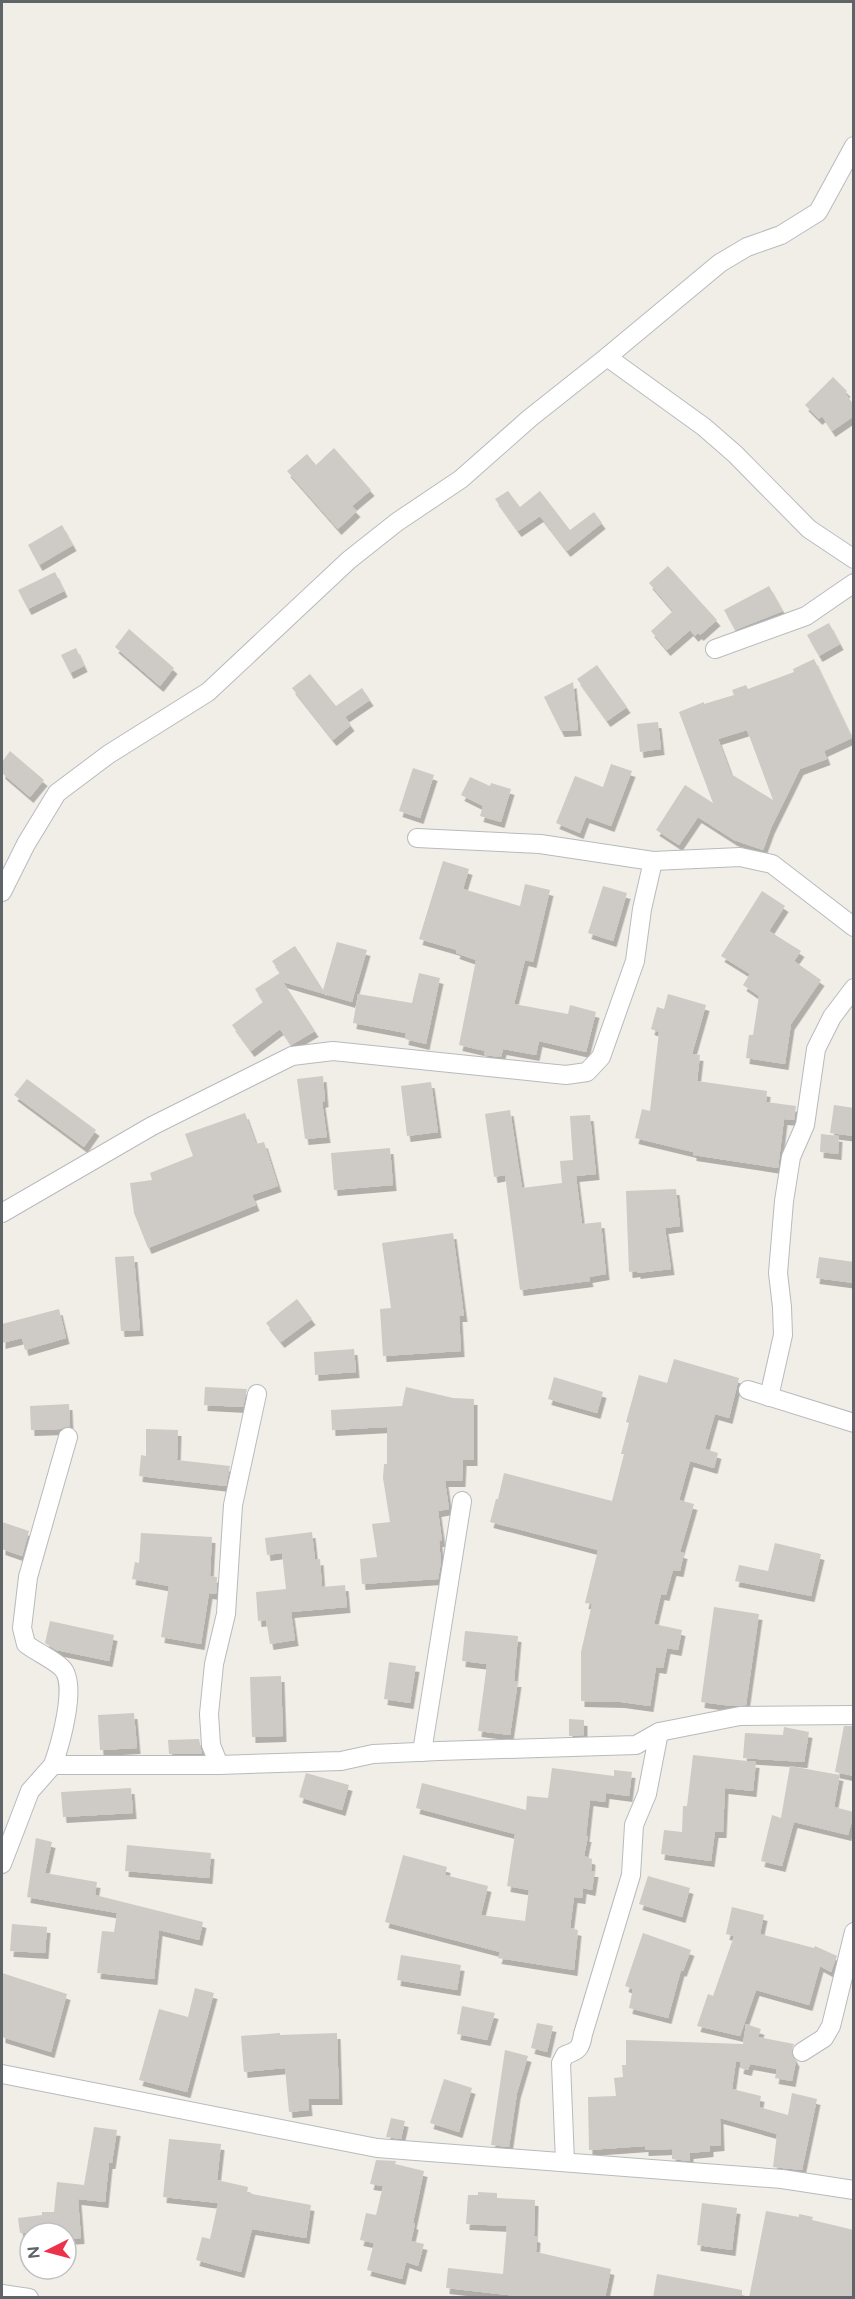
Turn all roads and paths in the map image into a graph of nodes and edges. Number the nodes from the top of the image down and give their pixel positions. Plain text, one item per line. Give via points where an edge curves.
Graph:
1 (854, 146) edge
2 (608, 357) junction
3 (854, 559) edge
4 (854, 583) edge
5 (715, 649) dead end
6 (417, 838) dead end
7 (653, 861) junction
8 (2, 892) edge
9 (854, 927) edge
10 (854, 988) edge
11 (2, 1213) edge
12 (748, 1390) dead end
13 (257, 1394) dead end
14 (769, 1397) junction
15 (854, 1423) edge
16 (68, 1437) dead end
17 (462, 1501) dead end
18 (854, 1715) edge
19 (659, 1732) junction
20 (422, 1752) junction
21 (53, 1765) junction
22 (219, 1765) junction
23 (2, 1864) edge
24 (854, 1932) edge
25 (802, 2052) dead end
26 (2, 2074) edge
27 (565, 2162) junction
28 (854, 2190) edge
29 (2, 2294) edge
30 (29, 2298) edge

1 - 2 street via 818,212 781,235 747,247 720,263
2 - 3 street via 704,427 809,529
2 - 8 street via 461,479 349,560 208,692 109,754 57,793
4 - 5 street via 806,616
6 - 7 street via 540,844
7 - 9 street via 740,857 772,864
7 - 11 street via 635,961 601,1057 587,1072 566,1075 333,1052 292,1056 152,1126
10 - 14 street via 832,1017 816,1049 805,1125 791,1156 778,1273 783,1335
12 - 14 street
13 - 22 street via 233,1505 226,1614 214,1664 211,1745
14 - 15 street
16 - 21 street via 28,1577 22,1628 26,1644 63,1669 69,1686
17 - 20 street
18 - 19 street via 740,1716
19 - 20 street via 636,1746
19 - 27 street via 647,1794 634,1825 630,1875 582,2044 577,2051 565,2055 561,2063
20 - 22 street via 341,1761
21 - 22 street
21 - 23 street via 30,1791
24 - 25 street via 831,2026 824,2038
26 - 27 street via 377,2148
27 - 28 street via 782,2179
29 - 30 street

